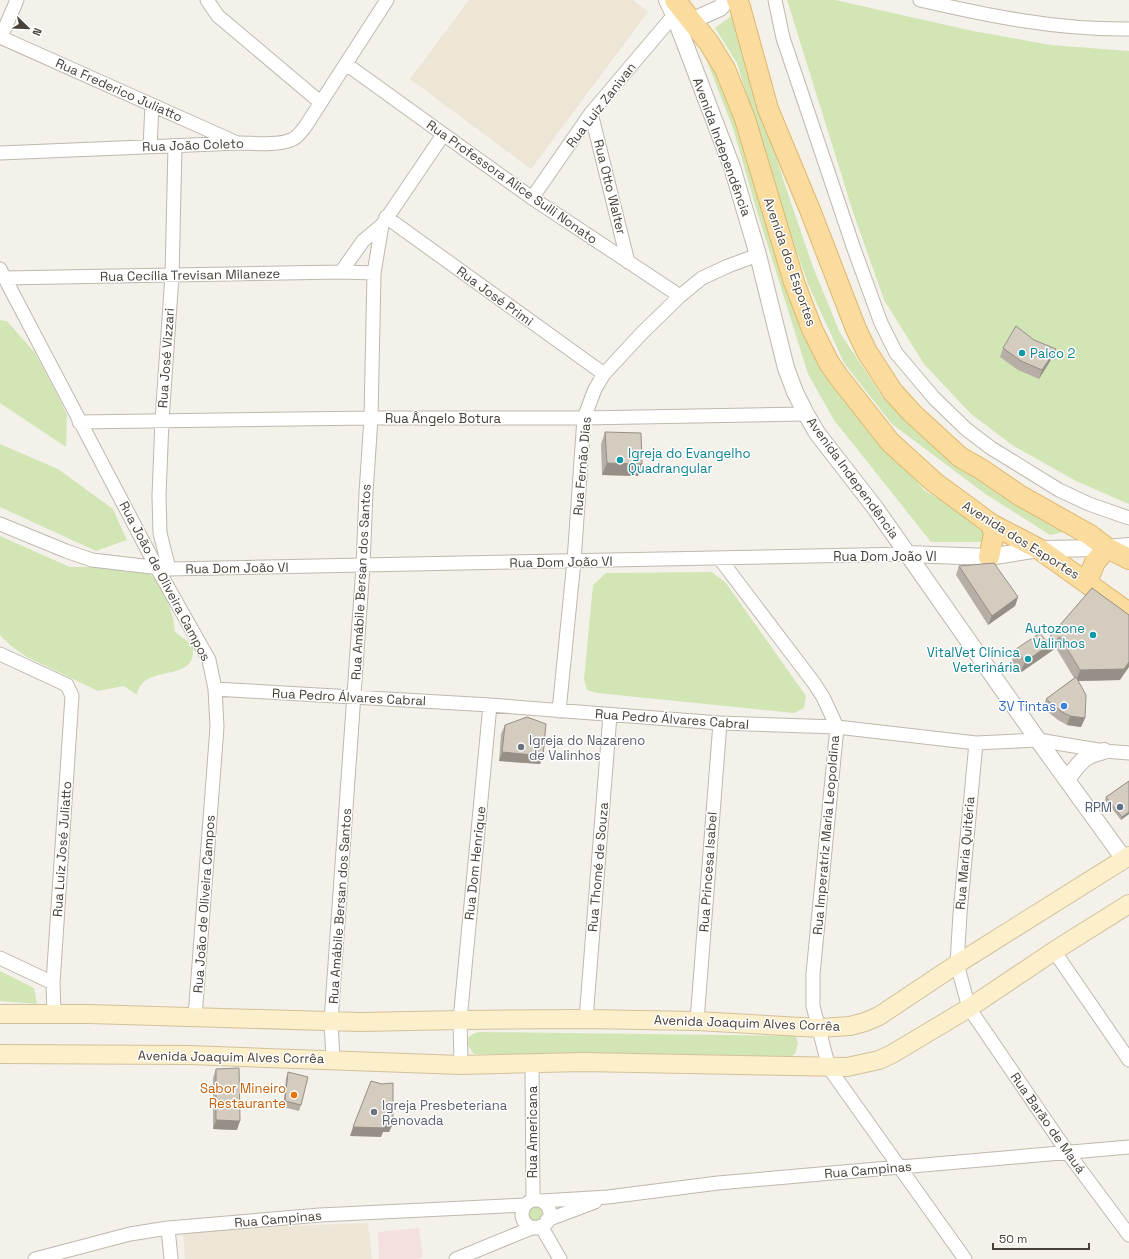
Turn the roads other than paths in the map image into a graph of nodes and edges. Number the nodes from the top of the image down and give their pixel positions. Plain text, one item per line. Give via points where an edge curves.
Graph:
1 (17, 0) edge
2 (207, 0) edge
3 (387, 0) edge
4 (667, 0) edge
5 (728, 0) edge
6 (737, 0) edge
7 (775, 0) edge
8 (920, 0) edge
9 (680, 12) edge
10 (1129, 29) edge
11 (0, 37) edge
12 (346, 64) junction
13 (320, 102) junction
14 (152, 105) junction
15 (591, 113) junction
16 (442, 134) junction
17 (239, 143) junction
18 (175, 146) junction
19 (150, 147) junction
20 (0, 153) edge
21 (532, 198) junction
22 (384, 221) junction
23 (758, 255) junction
24 (628, 262) junction
25 (341, 272) junction
26 (374, 273) junction
27 (2, 274) edge
28 (172, 276) junction
29 (680, 296) junction
30 (604, 374) junction
31 (806, 414) junction
32 (371, 418) junction
33 (584, 418) junction
34 (162, 420) junction
35 (79, 422) junction
36 (1129, 518) edge
37 (0, 524) edge
38 (991, 524) junction
39 (1129, 546) edge
40 (1107, 548) junction
41 (1039, 549) junction
42 (908, 554) junction
43 (989, 557) junction
44 (720, 559) junction
45 (1129, 559) edge
46 (574, 561) junction
47 (363, 566) junction
48 (163, 568) junction
49 (1087, 582) junction
50 (1129, 613) edge
51 (0, 654) edge
52 (214, 689) junction
53 (355, 697) junction
54 (490, 705) junction
55 (559, 712) junction
56 (610, 716) junction
57 (720, 723) junction
58 (837, 727) junction
59 (1038, 740) junction
60 (976, 743) junction
61 (1104, 751) junction
62 (1129, 753) edge
63 (1067, 779) junction
64 (1127, 861) edge
65 (1129, 904) edge
66 (1054, 951) junction
67 (0, 958) edge
68 (957, 964) junction
69 (54, 983) junction
70 (969, 1008) junction
71 (0, 1014) edge
72 (54, 1014) junction
73 (195, 1017) junction
74 (586, 1019) junction
75 (460, 1020) junction
76 (332, 1021) junction
77 (697, 1021) junction
78 (819, 1028) junction
79 (0, 1054) edge
80 (333, 1060) junction
81 (1129, 1060) edge
82 (532, 1064) junction
83 (461, 1065) junction
84 (829, 1068) junction
85 (1129, 1147) edge
86 (1068, 1153) junction
87 (900, 1167) junction
88 (608, 1196) junction
89 (533, 1202) junction
90 (541, 1224) junction
91 (168, 1228) junction
92 (1129, 1236) edge
93 (85, 1253) edge
94 (35, 1259) edge
95 (171, 1259) edge
96 (456, 1259) edge
97 (560, 1259) edge
98 (965, 1259) edge

1 - 11 street
2 - 13 street via 218,16
3 - 12 street, Rua João Coleto
4 - 9 street
5 - 9 street via 720,8
6 - 40 main road via 768,109 856,329 867,352 893,392 960,457 1019,495 1090,535
7 - 36 street via 783,38 854,249 881,323 896,353 934,398 966,429 991,448 1059,490
8 - 10 street via 1026,22
9 - 15 street, Rua Luiz Zanivan
9 - 23 street, Avenida Independência via 732,167
9 - 38 main road, Avenida dos Esportes via 709,43 725,69 745,119 794,282 812,329 829,363 890,442 934,482
11 - 14 street, Rua Frederico Juliatto
12 - 13 street, Rua João Coleto
12 - 16 street, Rua Professora Alice Sulli Nonato
13 - 17 street, Rua João Coleto via 305,127 292,140 277,143
14 - 17 street, Rua Frederico Juliatto
14 - 19 street
15 - 21 street, Rua Luiz Zanivan
15 - 24 street, Rua Otto Walter
16 - 21 street, Rua Professora Alice Sulli Nonato
16 - 22 street
17 - 18 street, Rua João Coleto
18 - 19 street, Rua João Coleto
18 - 28 street, Rua José Vizzari
19 - 20 street, Rua João Coleto
21 - 24 street, Rua Professora Alice Sulli Nonato
22 - 25 street via 363,241
22 - 26 street, Rua Amábile Bersan dos Santos
22 - 30 street, Rua José Primi
23 - 29 street, Rua Fernão Dias via 702,278
23 - 31 street, Avenida Independência via 786,368
24 - 29 street, Rua Professora Alice Sulli Nonato
25 - 26 street, Rua Cecília Trevisan Milaneze
25 - 28 street, Rua Cecília Trevisan Milaneze
26 - 32 street, Rua Amábile Bersan dos Santos
27 - 28 street, Rua Cecília Trevisan Milaneze
27 - 35 street, Rua João de Oliveira Campos
28 - 34 street, Rua José Vizzari
29 - 30 street, Rua Fernão Dias
30 - 33 street, Rua Fernão Dias
31 - 33 street, Rua Ângelo Botura
31 - 42 street, Avenida Independência via 817,433
32 - 33 street, Rua Ângelo Botura
32 - 34 street, Rua Ângelo Botura
32 - 47 street, Rua Amábile Bersan dos Santos
33 - 46 street, Rua Fernão Dias
34 - 35 street, Rua Ângelo Botura
34 - 48 street, Rua José Vizzari via 159,496
35 - 48 street, Rua João de Oliveira Campos
37 - 48 street, Rua Dom João VI via 66,552 92,560
38 - 41 main road, Avenida dos Esportes
38 - 43 main road via 994,534
39 - 40 street, Rua Dom João VI
40 - 41 street, Rua Dom João VI
40 - 45 main road
40 - 49 main road via 1095,562
41 - 43 street, Rua Dom João VI
41 - 49 main road, Avenida dos Esportes
42 - 43 street, Rua Dom João VI
42 - 44 street, Rua Dom João VI
42 - 59 street, Avenida Independência
44 - 46 street, Rua Dom João VI
44 - 58 street, Rua Imperatriz Maria Leopoldina via 814,683
46 - 47 street, Rua Dom João VI
46 - 55 street, Rua Fernão Dias
47 - 48 street, Rua Dom João VI
47 - 53 street, Rua Amábile Bersan dos Santos
48 - 52 street, Rua João de Oliveira Campos via 209,660
49 - 50 main road, Avenida dos Esportes
51 - 69 street, Rua Luiz José Juliatto via 67,684 72,696
52 - 53 street, Rua Pedro Álvares Cabral
52 - 73 street, Rua João de Oliveira Campos via 217,727
53 - 54 street, Rua Pedro Álvares Cabral
53 - 76 street, Rua Amábile Bersan dos Santos
54 - 55 street, Rua Pedro Álvares Cabral
54 - 75 street, Rua Dom Henrique
55 - 56 street, Rua Pedro Álvares Cabral
56 - 57 street, Rua Pedro Álvares Cabral
56 - 74 street, Rua Thomé de Souza
57 - 58 street, Rua Pedro Álvares Cabral
57 - 77 street, Rua Princesa Isabel
58 - 60 street, Rua Pedro Álvares Cabral
58 - 78 street, Rua Imperatriz Maria Leopoldina via 813,974 813,1006
59 - 60 street, Rua Pedro Álvares Cabral
59 - 61 street, Rua Pedro Álvares Cabral
59 - 63 street, Avenida Independência
60 - 68 street, Rua Maria Quitéria
61 - 62 street, Rua Pedro Álvares Cabral
61 - 63 street via 1084,758
63 - 64 street, Avenida Independência
64 - 68 main road, Avenida Joaquim Alves Corrêa
65 - 66 main road, Avenida Joaquim Alves Corrêa
66 - 70 main road, Avenida Joaquim Alves Corrêa
66 - 81 street
67 - 69 street
68 - 70 street, Rua Maria Quitéria
68 - 78 main road, Avenida Joaquim Alves Corrêa via 880,1016 850,1026
69 - 72 street, Rua Luiz José Juliatto
70 - 84 main road, Avenida Joaquim Alves Corrêa via 878,1060
70 - 86 street, Rua Barão de Mauá
71 - 72 main road, Avenida Joaquim Alves Corrêa
72 - 73 main road, Avenida Joaquim Alves Corrêa
73 - 76 main road, Avenida Joaquim Alves Corrêa
74 - 75 main road, Avenida Joaquim Alves Corrêa
74 - 77 main road, Avenida Joaquim Alves Corrêa
75 - 76 main road, Avenida Joaquim Alves Corrêa
75 - 83 street
76 - 80 street, Rua Amábile Bersan dos Santos
77 - 78 main road, Avenida Joaquim Alves Corrêa
78 - 84 street, Rua Imperatriz Maria Leopoldina
79 - 80 main road, Avenida Joaquim Alves Corrêa via 189,1055
80 - 83 main road, Avenida Joaquim Alves Corrêa
82 - 83 main road, Avenida Joaquim Alves Corrêa
82 - 84 main road, Avenida Joaquim Alves Corrêa via 583,1062
82 - 89 street, Rua Americana
84 - 87 street
85 - 86 street, Rua Campinas
86 - 87 street, Rua Campinas
86 - 92 street, Rua Barão de Mauá
87 - 88 street, Rua Campinas via 718,1183
87 - 98 street
88 - 89 street, Rua Campinas
88 - 90 street, Rua Campinas
89 - 90 street via 548,1208 549,1212
89 - 90 street via 522,1213 523,1218 528,1225
89 - 91 street, Rua Campinas via 320,1215
90 - 96 street, Rua Campinas
90 - 97 street
91 - 93 street, Rua Campinas via 130,1234
91 - 95 street
93 - 94 street, Rua Campinas

